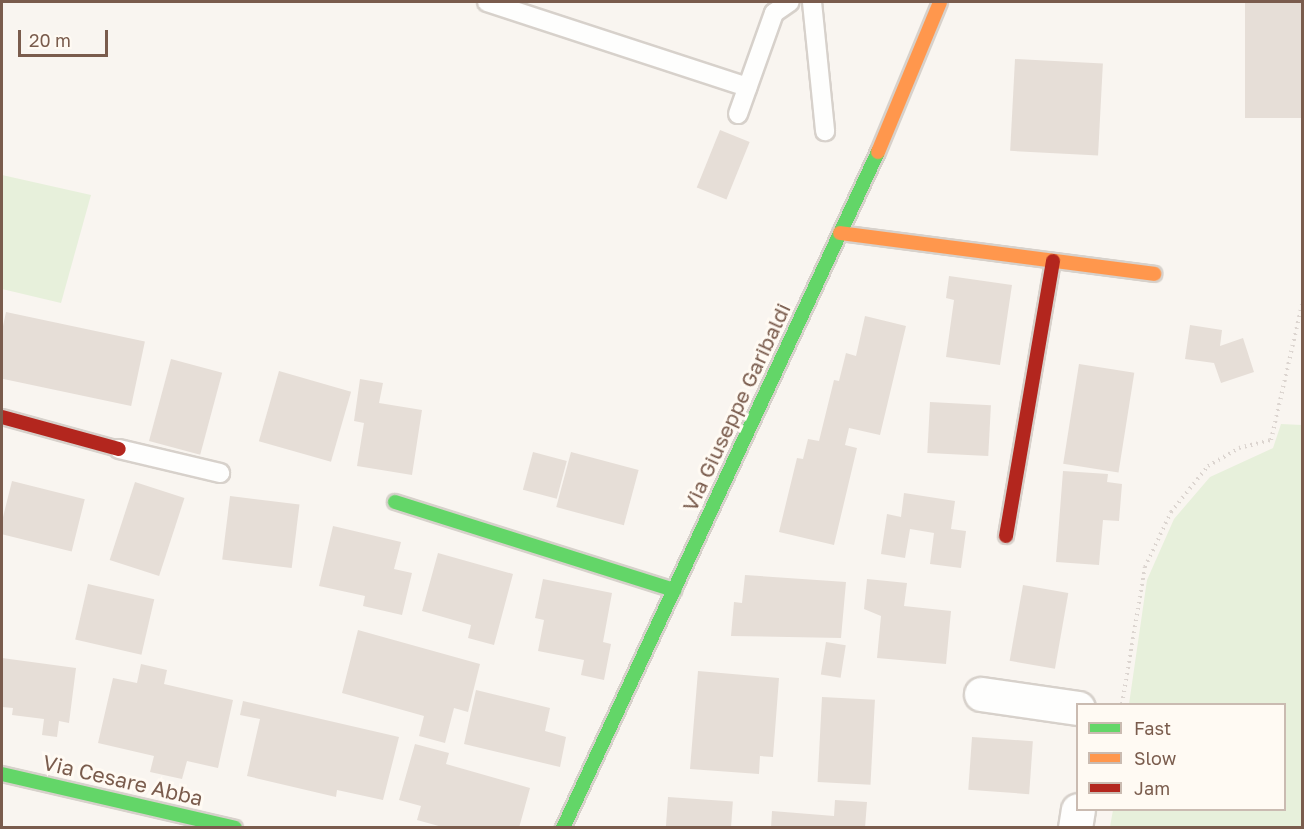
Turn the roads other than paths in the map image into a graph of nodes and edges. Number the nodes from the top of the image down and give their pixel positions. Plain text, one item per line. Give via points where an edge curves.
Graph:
1 (487, 2) edge
2 (790, 2) edge
3 (812, 2) edge
4 (940, 2) edge
5 (747, 87) junction
6 (738, 114) dead end
7 (825, 131) dead end
8 (840, 233) junction
9 (1053, 261) junction
10 (1154, 274) dead end
11 (2, 417) edge
12 (119, 449) joint
13 (220, 473) dead end
14 (395, 502) dead end
15 (1006, 536) dead end
16 (674, 590) junction
17 (981, 694) dead end
18 (1076, 708) edge
19 (2, 774) edge
20 (1078, 811) edge
21 (566, 825) edge
22 (234, 828) edge
23 (1075, 828) edge

1 - 5 lane
2 - 5 lane via 774,13
3 - 7 lane
4 - 8 street, Via Giuseppe Garibaldi
5 - 6 lane
8 - 9 street
8 - 16 street, Via Giuseppe Garibaldi
9 - 10 street
9 - 15 street
11 - 12 street
12 - 13 lane
14 - 16 street
16 - 21 street, Via Giuseppe Garibaldi
17 - 18 street
19 - 22 street, Via Cesare Abba
20 - 23 street

